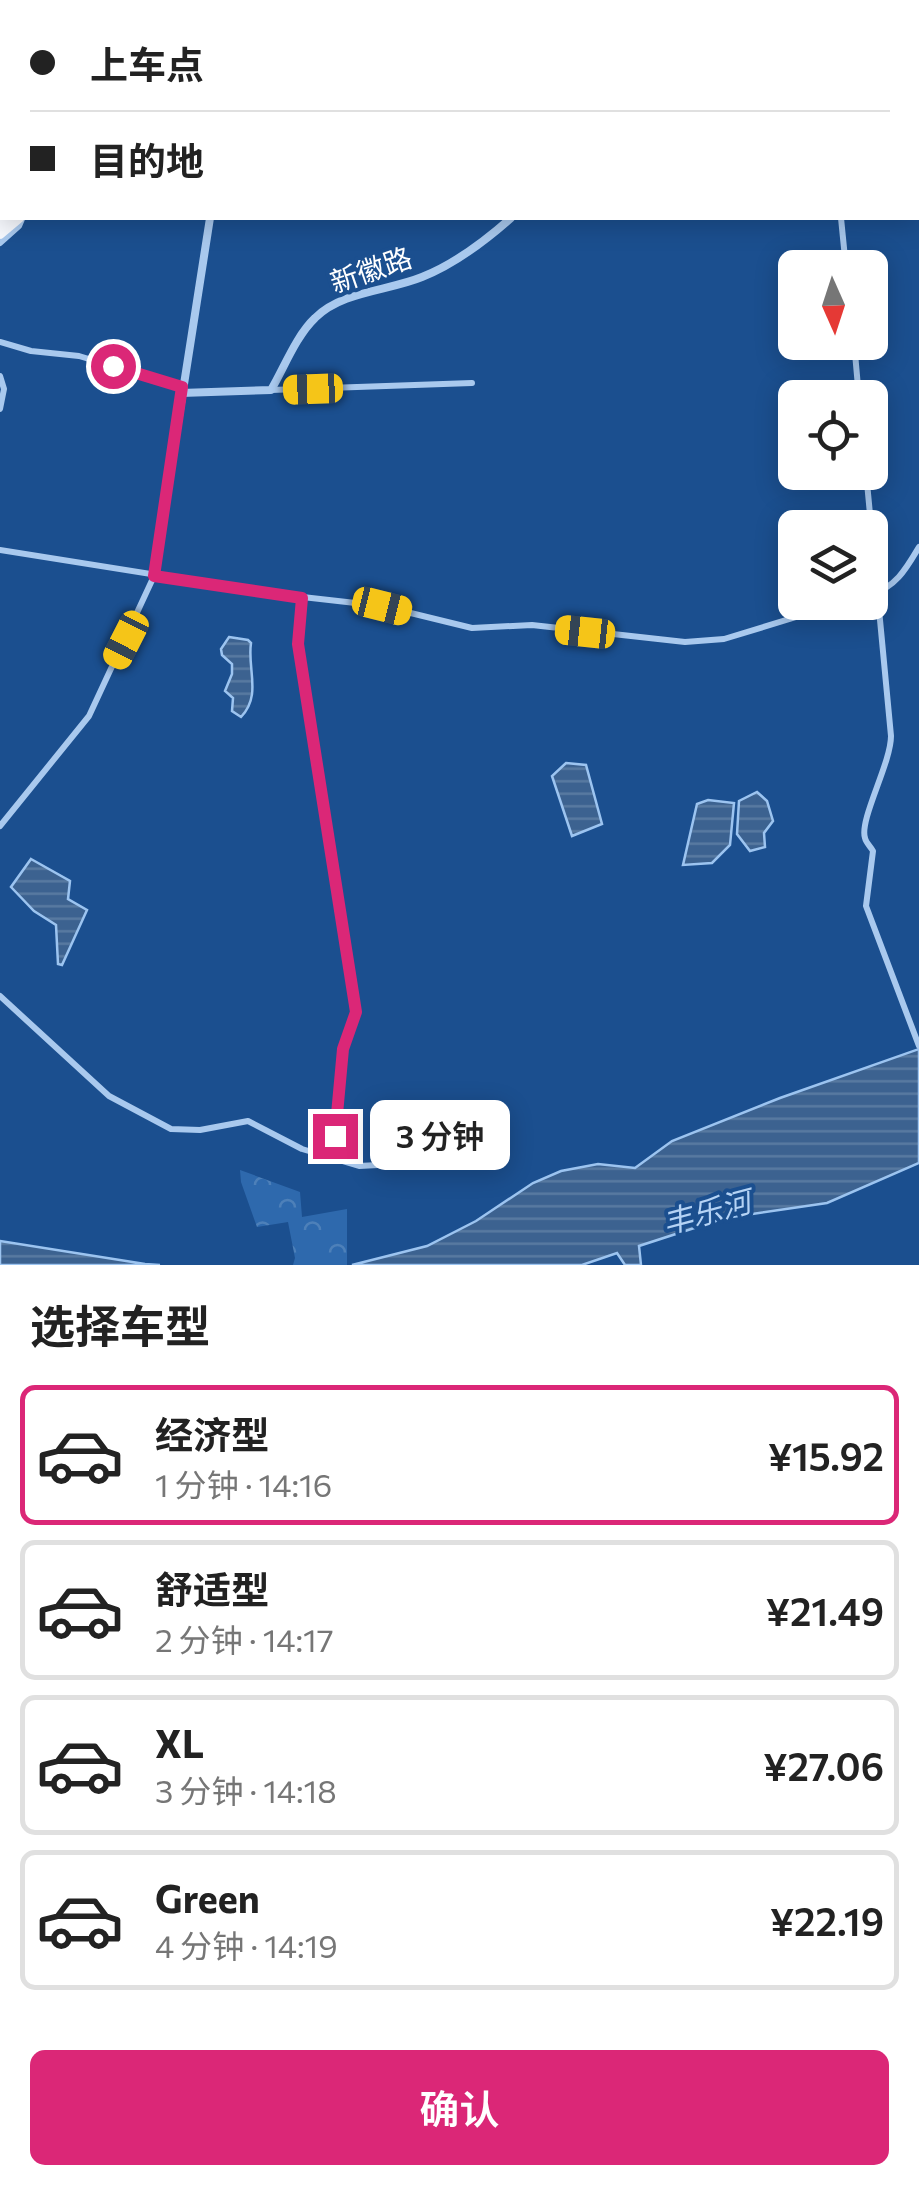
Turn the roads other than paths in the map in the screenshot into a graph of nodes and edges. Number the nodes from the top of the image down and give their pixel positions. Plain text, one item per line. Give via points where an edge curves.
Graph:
1 (210, 220) edge
2 (508, 220) edge
3 (841, 220) edge
4 (844, 250) edge
5 (0, 342) edge
6 (0, 376) edge
7 (472, 383) dead end
8 (181, 390) junction
9 (271, 390) junction
10 (0, 409) edge
11 (919, 546) edge
12 (0, 550) edge
13 (154, 576) junction
14 (888, 586) edge
15 (302, 598) junction
16 (786, 620) edge
17 (877, 620) edge
18 (0, 826) edge
19 (0, 996) edge
20 (919, 1046) edge
21 (405, 1156) dead end
22 (332, 1158) junction

1 - 8 street
2 - 9 street, 新徽路 via 432,273 324,310 308,324
3 - 4 street
5 - 8 street via 79,356
6 - 10 street
7 - 9 street
8 - 9 street
8 - 13 street
11 - 14 street
12 - 13 street
13 - 15 street
13 - 18 street via 94,707
15 - 16 street via 382,606 472,628 532,624 693,642
15 - 22 street via 298,644 356,1012 343,1049
17 - 20 street via 891,744 865,825 874,851 866,904
19 - 22 street via 109,1096 158,1123 192,1131 248,1121
21 - 22 street via 369,1166

